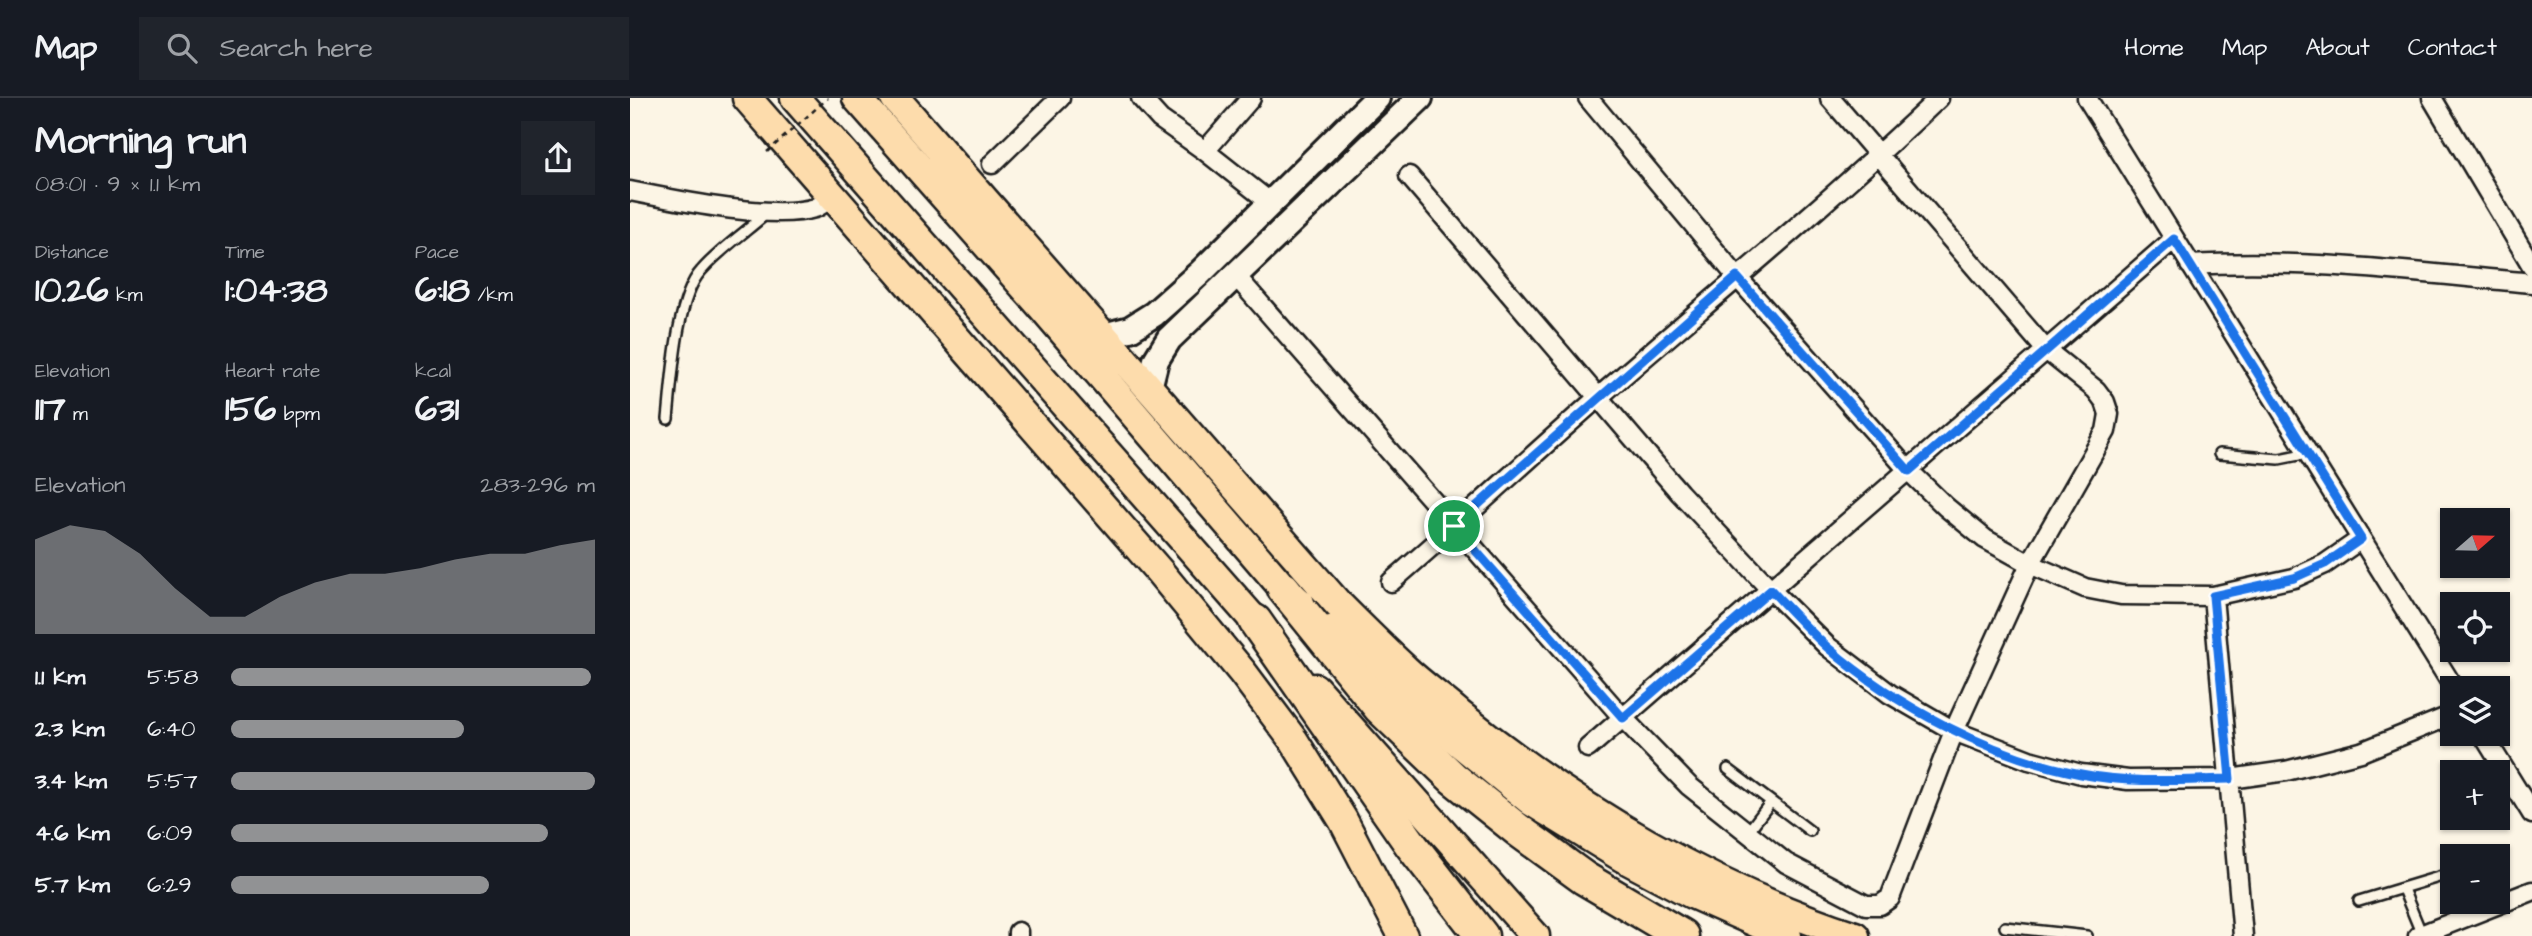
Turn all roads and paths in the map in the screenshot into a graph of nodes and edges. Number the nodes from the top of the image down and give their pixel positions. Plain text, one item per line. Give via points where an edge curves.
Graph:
1 (747, 98) edge
2 (795, 98) edge
3 (828, 98) edge
4 (856, 98) edge
5 (895, 98) edge
6 (1060, 98) edge
7 (1141, 98) edge
8 (1251, 98) edge
9 (1420, 98) edge
10 (1587, 98) edge
11 (1830, 98) edge
12 (1939, 98) edge
13 (2087, 98) edge
14 (2432, 98) edge
15 (1375, 99) edge
16 (1205, 150) junction
17 (767, 152) dead end
18 (1880, 154) junction
19 (992, 164) dead end
20 (1409, 176) dead end
21 (630, 191) edge
22 (833, 196) junction
23 (1271, 203) junction
24 (769, 212) junction
25 (2174, 239) junction
26 (2190, 265) junction
27 (2532, 266) edge
28 (1235, 275) junction
29 (1737, 277) junction
30 (2532, 283) edge
31 (1103, 336) junction
32 (2046, 350) junction
33 (1149, 388) junction
34 (1599, 397) junction
35 (668, 419) dead end
36 (2309, 453) junction
37 (2219, 454) dead end
38 (1909, 471) junction
39 (1454, 526) junction
40 (2361, 539) junction
41 (2030, 564) junction
42 (1391, 582) dead end
43 (1284, 589) junction
44 (1771, 590) junction
45 (2213, 596) junction
46 (1255, 621) junction
47 (2447, 676) edge
48 (1623, 718) junction
49 (2440, 720) edge
50 (1954, 731) junction
51 (2490, 746) edge
52 (1588, 748) dead end
53 (1728, 769) dead end
54 (2230, 779) junction
55 (1770, 803) junction
56 (2532, 814) edge
57 (1810, 831) dead end
58 (1747, 833) junction
59 (2440, 877) edge
60 (2403, 889) junction
61 (2532, 891) edge
62 (2359, 901) dead end
63 (2004, 927) dead end
64 (1478, 932) edge
65 (2056, 934) edge
66 (2420, 935) edge
67 (1403, 936) edge
68 (1535, 936) edge
69 (1682, 936) edge
70 (1787, 936) edge
71 (1855, 936) edge
72 (2087, 936) edge
73 (2243, 936) edge

1 - 22 highway
2 - 46 highway
3 - 17 path, bridge
4 - 43 highway
5 - 31 highway
6 - 19 street
7 - 16 street via 1160,119
8 - 16 street
9 - 28 main road
10 - 29 street
11 - 18 street
12 - 18 street
13 - 25 street
14 - 27 street
15 - 23 main road
16 - 23 street
18 - 29 street
18 - 32 street
20 - 34 street
21 - 24 street
22 - 24 street via 816,208
22 - 67 highway via 1243,673 1294,741 1343,820
23 - 31 main road via 1154,314 1130,329
24 - 35 lane via 700,271 689,289
25 - 26 street
25 - 32 street
26 - 30 street via 2249,261 2345,266
26 - 36 street
28 - 33 main road via 1169,339 1156,359
28 - 39 street
29 - 34 street
29 - 38 street
31 - 33 highway
32 - 38 street
32 - 41 street via 2096,390 2109,414 2106,430
33 - 71 highway via 1338,604 1408,672 1491,739 1552,785 1656,847 1727,884
34 - 39 street
34 - 44 street
36 - 37 lane via 2279,459
36 - 40 street
38 - 41 street via 1985,539
38 - 44 street
39 - 42 street
39 - 48 street
40 - 45 street via 2294,578
40 - 47 street
41 - 45 street via 2085,588 2121,595
41 - 50 street
43 - 69 highway via 1380,708 1453,778 1584,878
43 - 70 highway via 1407,700 1531,801 1692,894
44 - 48 street
44 - 50 street via 1827,646 1890,694
45 - 54 street
46 - 64 highway via 1412,846
46 - 68 highway
48 - 52 street
48 - 58 street via 1689,786
49 - 54 street via 2361,752
50 - 54 street via 2081,774 2128,780
50 - 58 street via 1890,898 1880,905 1867,905 1786,863
51 - 56 street
53 - 55 lane
54 - 73 street
55 - 57 lane
55 - 58 lane
59 - 60 lane
60 - 62 lane
60 - 66 lane
61 - 66 street
63 - 65 lane
65 - 72 lane

